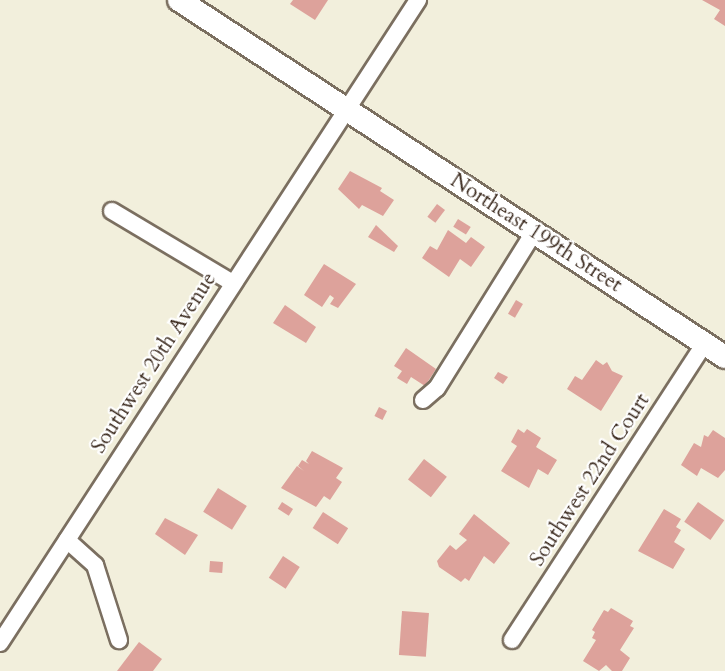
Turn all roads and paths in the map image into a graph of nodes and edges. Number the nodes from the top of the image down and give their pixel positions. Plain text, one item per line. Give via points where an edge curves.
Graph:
1 (179, 0) edge
2 (418, 0) edge
3 (346, 108) junction
4 (111, 212) dead end
5 (534, 232) junction
6 (233, 283) junction
7 (704, 344) junction
8 (725, 357) edge
9 (423, 400) dead end
10 (67, 540) junction
11 (2, 635) edge
12 (119, 640) dead end
13 (512, 640) dead end

1 - 3 main road, Northeast 199th Street
2 - 3 street, Southwest 20th Avenue
3 - 5 main road, Northeast 199th Street
3 - 6 street, Southwest 20th Avenue
4 - 6 street
5 - 7 main road, Northeast 199th Street
5 - 9 street via 437,388
6 - 10 street, Southwest 20th Avenue
7 - 8 main road, Northeast 199th Street
7 - 13 street, Southwest 22nd Court
10 - 11 street, Southwest 20th Avenue
10 - 12 street via 95,565

